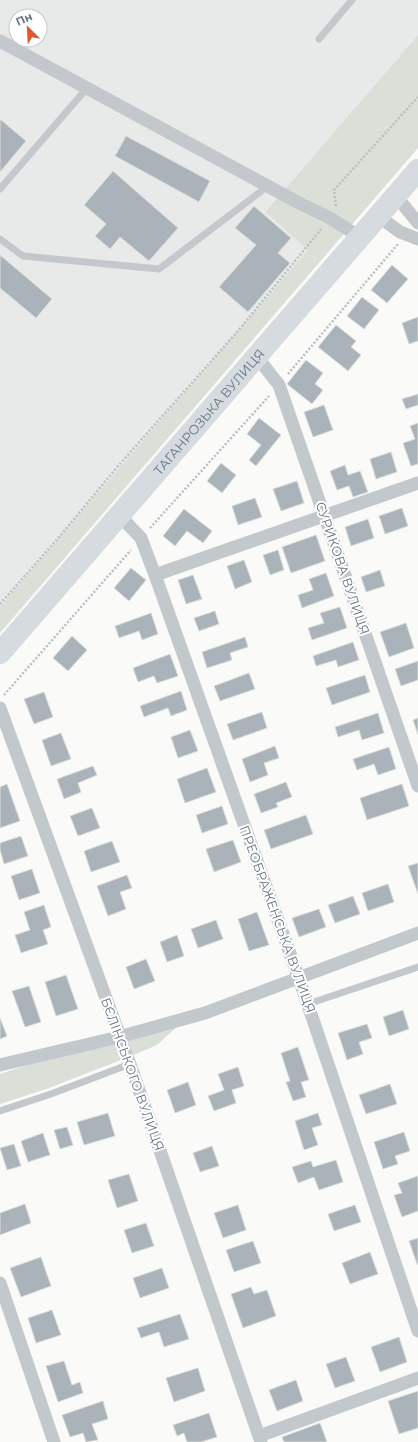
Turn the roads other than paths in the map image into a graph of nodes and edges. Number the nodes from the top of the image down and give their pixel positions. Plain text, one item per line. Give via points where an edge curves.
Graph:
1 (352, 0) edge
2 (319, 39) dead end
3 (0, 41) edge
4 (87, 88) junction
5 (418, 170) edge
6 (268, 186) junction
7 (0, 188) edge
8 (396, 196) junction
9 (378, 216) junction
10 (418, 223) edge
11 (360, 237) junction
12 (412, 237) edge
13 (0, 239) edge
14 (257, 357) junction
15 (418, 483) edge
16 (325, 515) junction
17 (120, 516) junction
18 (155, 574) junction
19 (0, 653) edge
20 (0, 708) edge
21 (418, 786) edge
22 (418, 933) edge
23 (418, 967) edge
24 (299, 977) junction
25 (308, 1004) junction
26 (119, 1037) junction
27 (130, 1064) junction
28 (0, 1065) edge
29 (0, 1111) edge
30 (0, 1283) edge
31 (418, 1331) edge
32 (418, 1378) edge
33 (260, 1439) edge
34 (54, 1442) edge

1 - 2 lane
3 - 4 street
4 - 6 street
4 - 7 lane
5 - 8 highway, ТАГАНРОЗЬКА ВУЛИЦЯ
6 - 11 street via 330,218
6 - 13 lane via 159,268 23,256
8 - 9 highway, ТАГАНРОЗЬКА ВУЛИЦЯ
8 - 10 street
9 - 11 highway, ТАГАНРОЗЬКА ВУЛИЦЯ
9 - 12 street
11 - 14 highway, ТАГАНРОЗЬКА ВУЛИЦЯ
14 - 16 street, СУРИКОВА ВУЛИЦЯ via 279,385
14 - 17 highway, ТАГАНРОЗЬКА ВУЛИЦЯ
15 - 16 street
16 - 18 street
16 - 21 street, СУРИКОВА ВУЛИЦЯ
17 - 18 street, ПРЕОБРАЖЕНСЬКА ВУЛИЦЯ via 141,538
17 - 19 highway, ТАГАНРОЗЬКА ВУЛИЦЯ
18 - 24 street, ПРЕОБРАЖЕНСЬКА ВУЛИЦЯ
20 - 26 street, БЄЛІНСЬКОГО ВУЛИЦЯ
22 - 24 street
23 - 25 lane
24 - 25 street, ПРЕОБРАЖЕНСЬКА ВУЛИЦЯ
24 - 26 street via 205,1013
25 - 31 street, ПРЕОБРАЖЕНСЬКА ВУЛИЦЯ
26 - 27 street, БЄЛІНСЬКОГО ВУЛИЦЯ
26 - 28 street
27 - 29 lane
27 - 33 street, БЄЛІНСЬКОГО ВУЛИЦЯ
30 - 34 street
32 - 33 street

